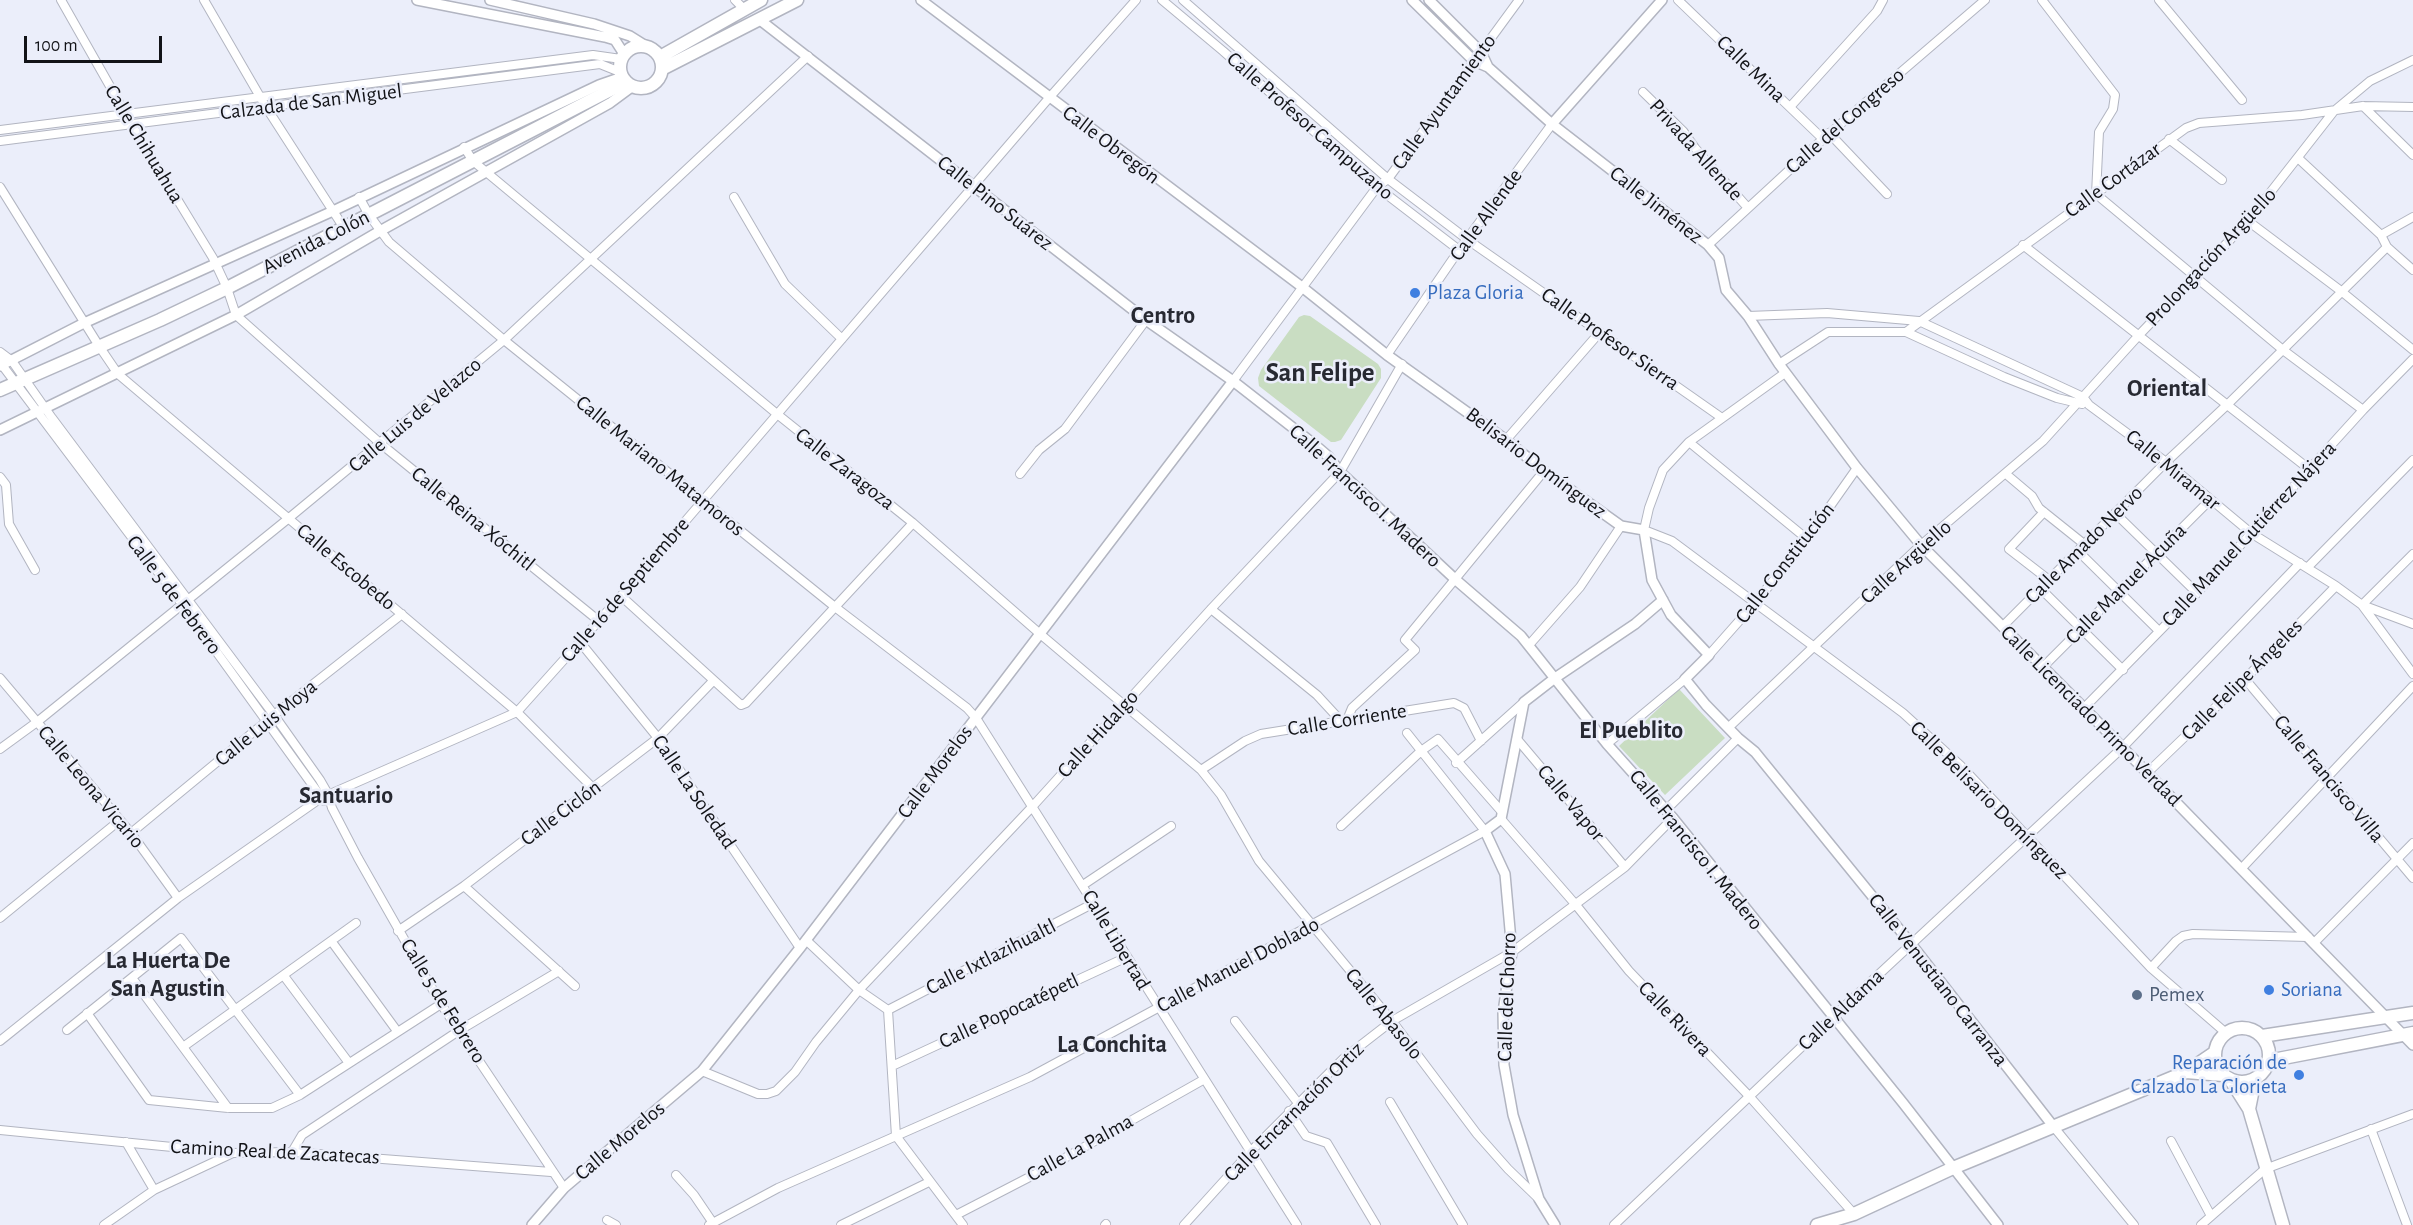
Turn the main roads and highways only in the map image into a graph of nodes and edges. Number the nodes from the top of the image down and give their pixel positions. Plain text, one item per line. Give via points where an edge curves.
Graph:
1 (761, 0) edge
2 (797, 0) edge
3 (661, 63) junction
4 (624, 72) junction
5 (0, 390) edge
6 (2413, 1013) edge
7 (2408, 1034) edge
8 (2262, 1036) junction
9 (2214, 1053) junction
10 (2267, 1066) junction
11 (2186, 1072) junction
12 (2226, 1077) junction
13 (2255, 1079) junction
14 (2249, 1109) junction
15 (1817, 1225) edge
16 (2283, 1225) edge

1 - 3 main road
2 - 3 main road
3 - 4 main road via 657,81 652,85 639,88
3 - 4 main road via 654,50 634,47
4 - 5 main road, Avenida Colón via 473,161 227,288
6 - 8 main road
7 - 10 main road via 2278,1059
8 - 9 main road via 2244,1027 2234,1028 2220,1038
8 - 10 main road via 2269,1050
9 - 11 main road
9 - 12 main road
10 - 13 main road
11 - 12 main road
11 - 15 main road via 1953,1168 1854,1214
12 - 13 main road via 2247,1082
12 - 14 main road
13 - 14 main road
14 - 16 main road

